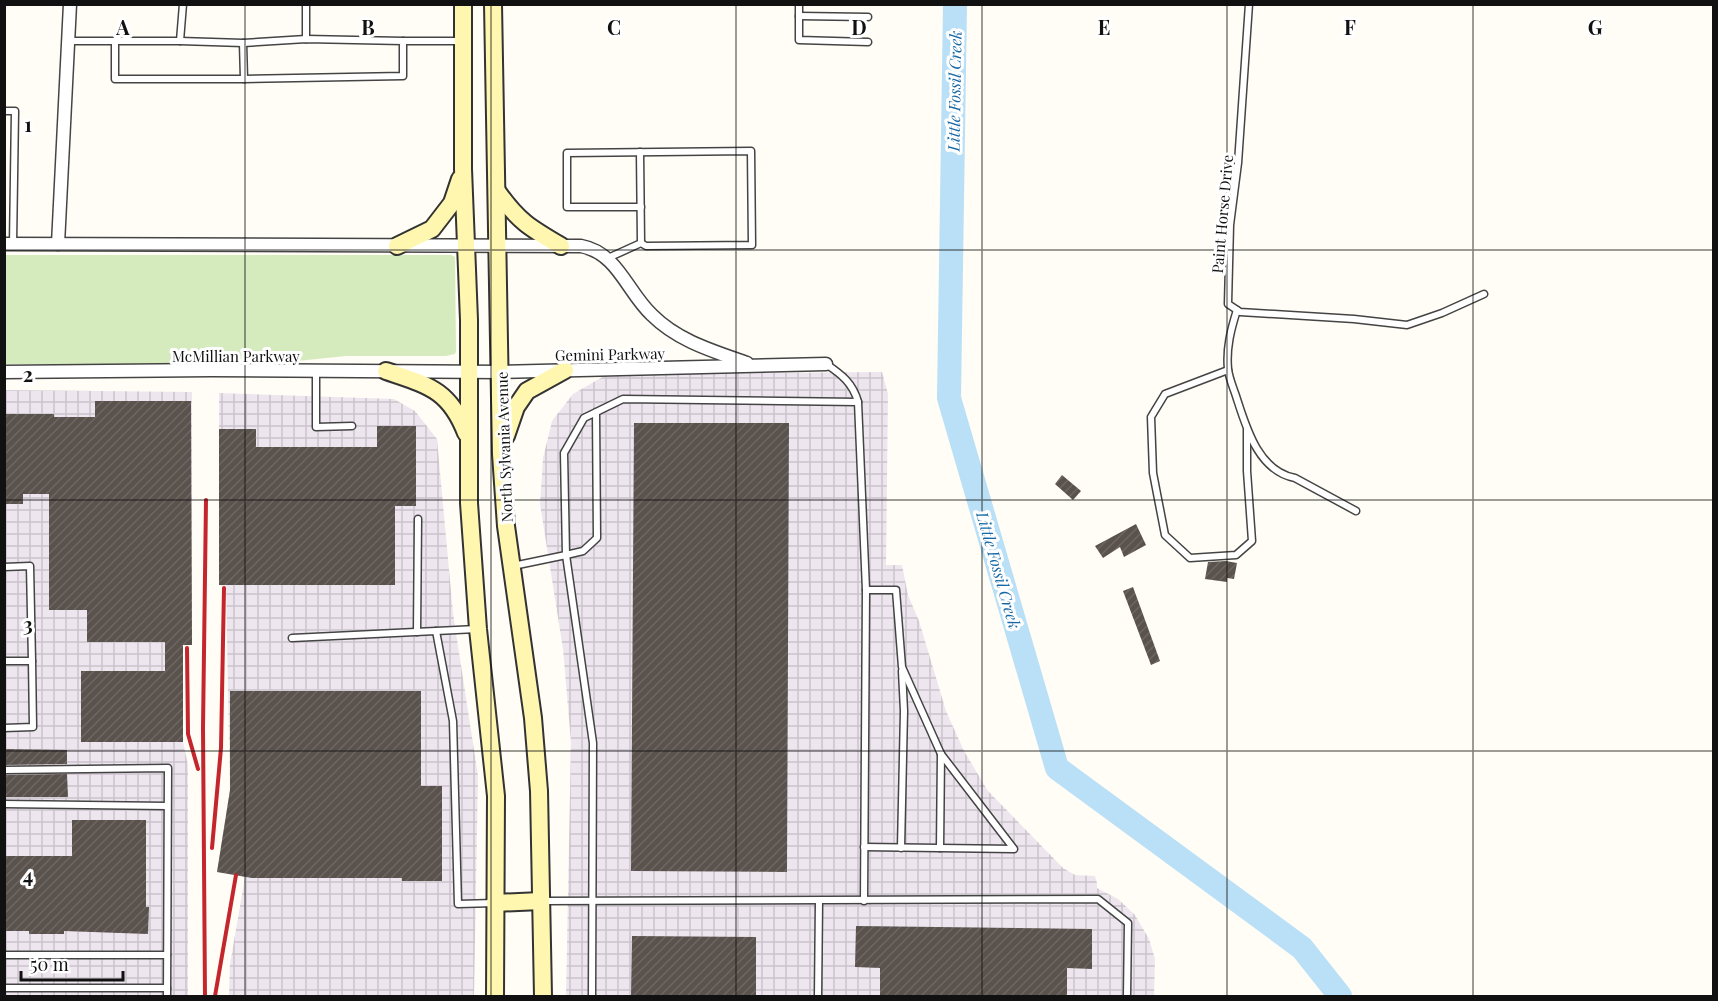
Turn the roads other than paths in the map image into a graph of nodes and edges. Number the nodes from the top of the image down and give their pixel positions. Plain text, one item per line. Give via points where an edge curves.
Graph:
1 (70, 4) edge
2 (183, 4) edge
3 (306, 4) edge
4 (463, 4) edge
5 (493, 4) edge
6 (799, 4) edge
7 (1249, 4) edge
8 (799, 16) junction
9 (868, 17) dead end
10 (306, 39) junction
11 (463, 40) junction
12 (68, 41) junction
13 (115, 41) junction
14 (180, 41) junction
15 (403, 41) junction
16 (868, 42) dead end
17 (243, 43) junction
18 (244, 79) junction
19 (4, 111) edge
20 (640, 152) junction
21 (463, 170) junction
22 (497, 191) junction
23 (641, 207) junction
24 (641, 243) junction
25 (9, 244) edge
26 (58, 244) junction
27 (498, 245) junction
28 (397, 246) junction
29 (467, 246) junction
30 (561, 246) junction
31 (608, 258) junction
32 (1484, 294) dead end
33 (1237, 310) junction
34 (826, 364) joint
35 (753, 366) junction
36 (565, 370) junction
37 (1228, 370) junction
38 (316, 371) junction
39 (386, 371) junction
40 (4, 372) edge
41 (468, 372) junction
42 (501, 372) junction
43 (858, 402) junction
44 (596, 412) junction
45 (352, 426) dead end
46 (1247, 430) junction
47 (469, 440) junction
48 (501, 454) junction
49 (1356, 511) dead end
50 (418, 519) dead end
51 (566, 555) junction
52 (512, 566) junction
53 (4, 567) edge
54 (866, 590) junction
55 (478, 629) junction
56 (436, 631) junction
57 (417, 632) junction
58 (292, 638) dead end
59 (4, 661) edge
60 (32, 661) junction
61 (902, 667) junction
62 (4, 728) edge
63 (941, 754) junction
64 (4, 770) edge
65 (4, 804) edge
66 (167, 806) junction
67 (864, 847) junction
68 (901, 848) junction
69 (940, 848) junction
70 (541, 901) junction
71 (593, 901) junction
72 (819, 901) junction
73 (864, 901) junction
74 (495, 903) junction
75 (167, 955) junction
76 (4, 956) edge
77 (4, 988) edge
78 (167, 988) junction
79 (167, 996) edge
80 (495, 996) edge
81 (543, 996) edge
82 (592, 996) edge
83 (818, 996) edge
84 (1127, 996) edge

1 - 12 street
2 - 14 lane
3 - 10 lane
4 - 11 main road
5 - 22 main road, North Sylvania Avenue
6 - 8 lane
7 - 33 lane, Paint Horse Drive via 1230,236 1228,304
8 - 9 lane
8 - 16 lane via 799,40
10 - 15 lane
10 - 17 lane
11 - 15 lane
11 - 21 main road
12 - 13 lane
12 - 26 street
13 - 14 lane
13 - 18 lane via 115,79
14 - 17 lane
15 - 18 lane via 403,76
17 - 18 lane
19 - 25 lane via 15,111
20 - 23 lane
20 - 23 lane via 567,153 567,207
20 - 24 lane via 751,151 752,245
21 - 28 main road via 452,202 432,229
21 - 29 main road
22 - 27 main road, North Sylvania Avenue
22 - 30 main road via 528,227
23 - 24 lane
24 - 31 lane
25 - 26 street
26 - 28 street
27 - 29 street
27 - 30 street
27 - 42 main road, North Sylvania Avenue
28 - 29 street
29 - 41 main road
30 - 31 street via 593,248
31 - 35 street, Gemini Parkway via 652,315 671,331 695,345
32 - 33 lane via 1407,325
33 - 37 lane via 1228,336
34 - 35 street, Gemini Parkway
34 - 43 lane via 845,377
35 - 36 street, Gemini Parkway
36 - 42 street, Gemini Parkway
36 - 48 main road via 527,391 507,428
37 - 46 lane
37 - 46 lane via 1165,394 1151,417 1153,473 1165,535 1191,558 1236,555 1252,541
38 - 39 street, McMillian Parkway
38 - 40 street, McMillian Parkway
38 - 45 lane via 316,427
39 - 41 street, McMillian Parkway
39 - 47 main road via 442,395 459,416
41 - 42 street, Gemini Parkway
41 - 47 main road
42 - 48 main road, North Sylvania Avenue
43 - 44 lane via 623,399
43 - 54 lane
44 - 51 lane via 584,418 564,453
44 - 51 lane via 597,538 583,551
46 - 49 lane via 1262,458 1286,476
47 - 55 main road
48 - 52 main road, North Sylvania Avenue
50 - 57 lane
51 - 52 lane
51 - 71 lane via 593,742
52 - 70 main road, North Sylvania Avenue via 539,791
53 - 60 lane via 30,566
54 - 61 lane via 896,590
54 - 67 lane
55 - 56 lane
55 - 74 main road via 495,796
56 - 57 lane
56 - 74 lane via 453,721 458,904
57 - 58 lane
59 - 60 lane
60 - 62 lane via 33,727
61 - 63 lane
61 - 68 lane
63 - 69 lane
63 - 69 lane via 1014,849
64 - 66 lane via 168,768
65 - 66 lane
66 - 75 lane
67 - 68 lane
67 - 73 lane
68 - 69 lane
70 - 71 lane
70 - 74 main road
70 - 81 main road, North Sylvania Avenue
71 - 72 lane
71 - 82 lane
72 - 73 lane
72 - 83 lane
73 - 84 lane via 1098,899 1128,923
74 - 80 main road
75 - 76 lane
75 - 78 lane
77 - 78 lane
78 - 79 lane

